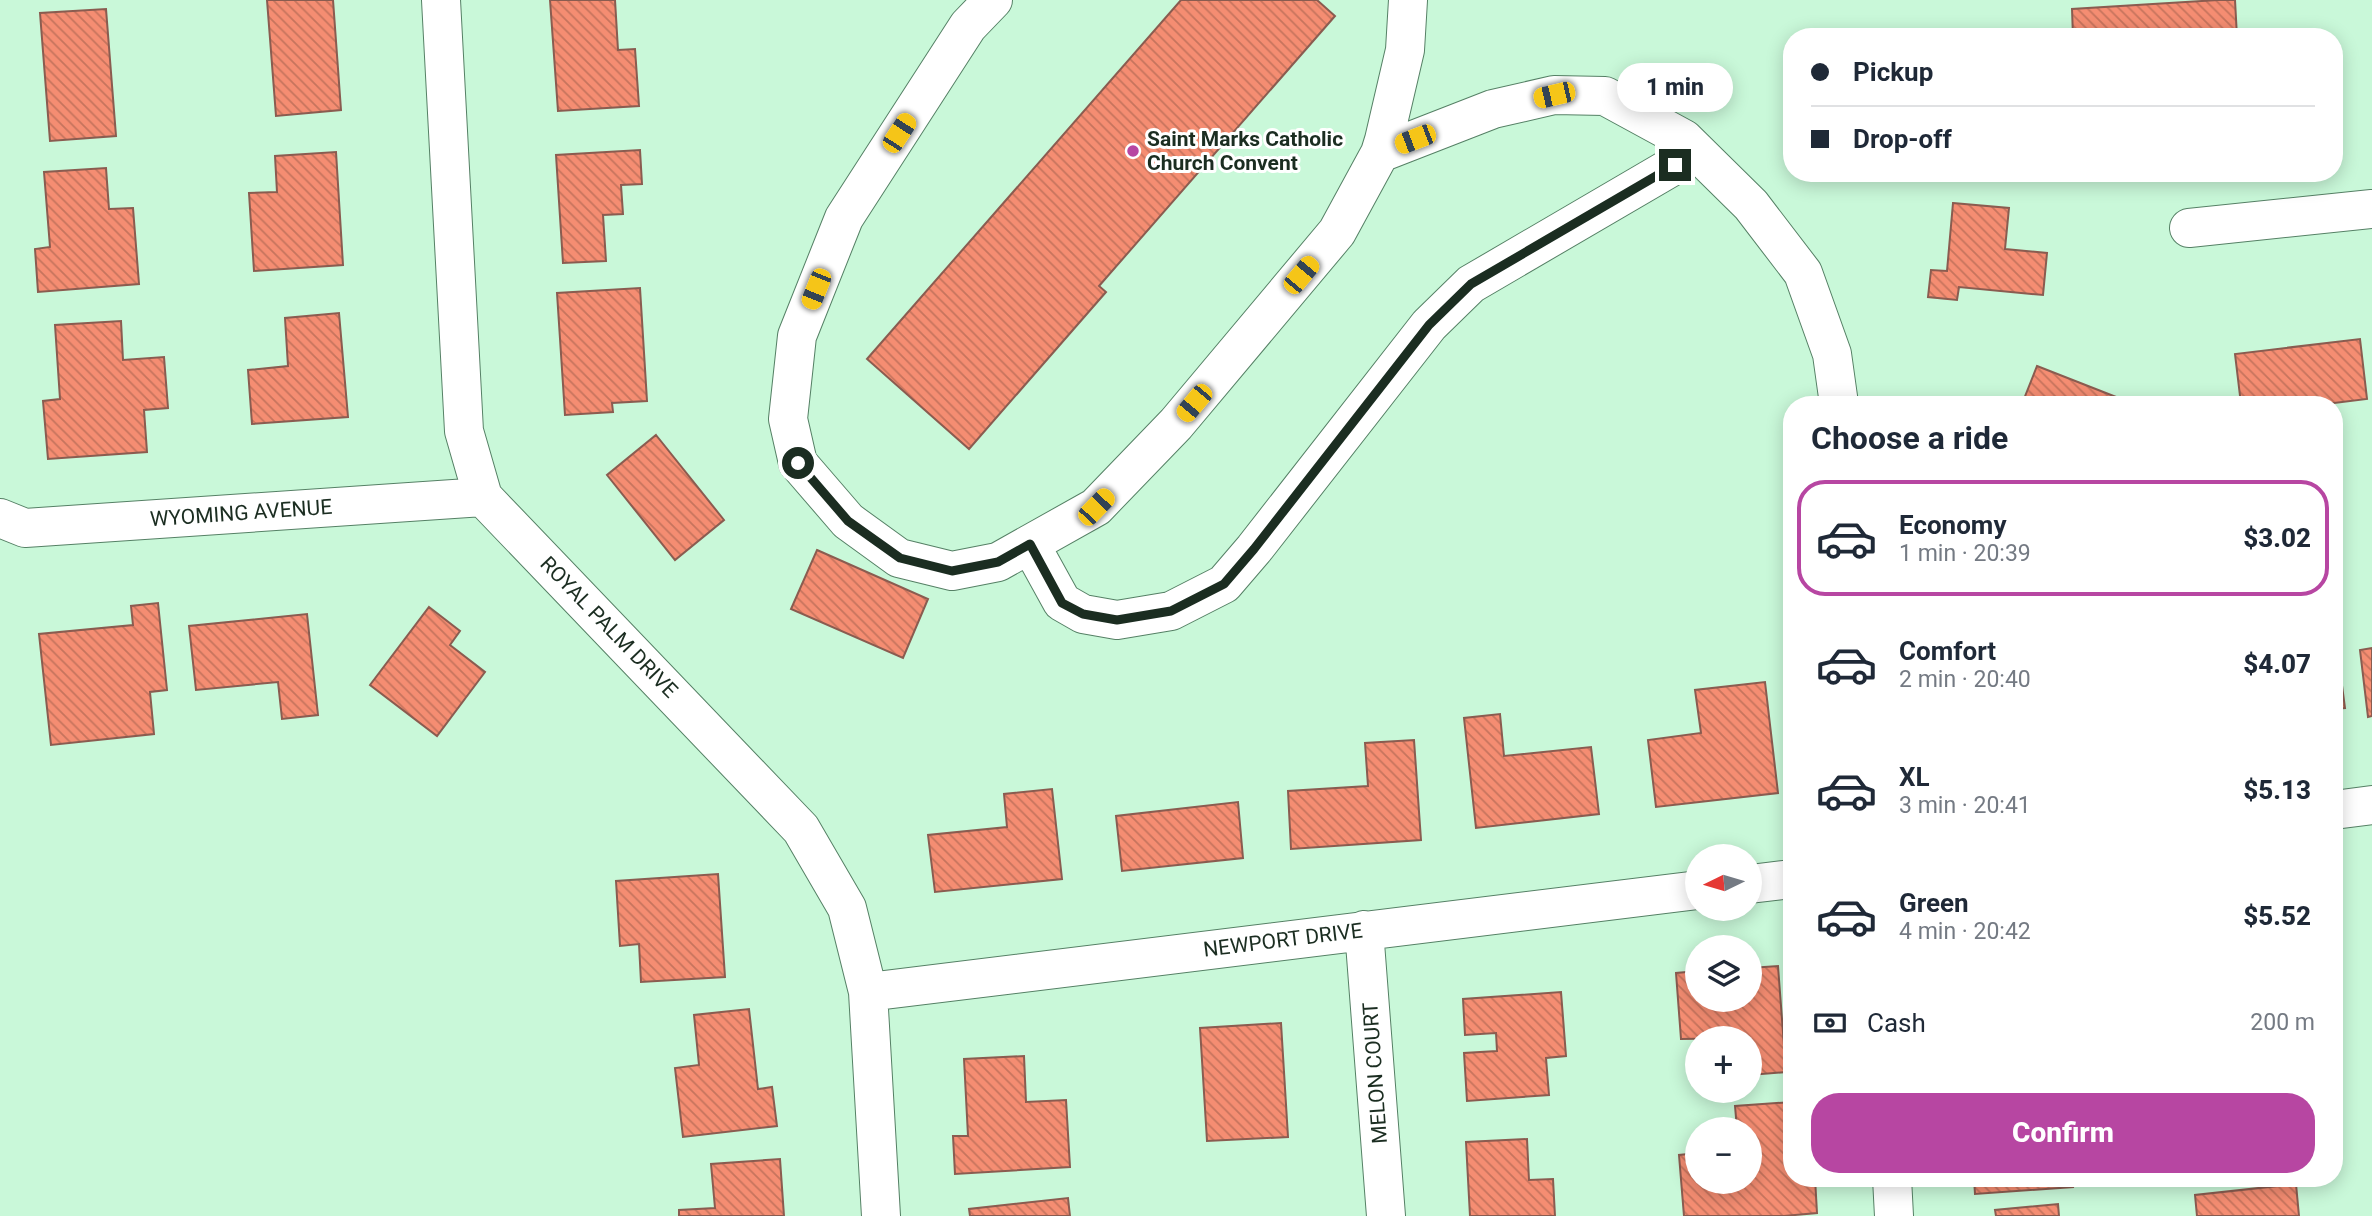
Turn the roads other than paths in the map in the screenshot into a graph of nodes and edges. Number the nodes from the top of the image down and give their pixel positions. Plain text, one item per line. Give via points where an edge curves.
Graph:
1 (440, 0) edge
2 (993, 0) edge
3 (1408, 0) edge
4 (1697, 152) junction
5 (1380, 153) junction
6 (2372, 209) edge
7 (2189, 228) dead end
8 (1838, 396) edge
9 (483, 497) junction
10 (0, 518) edge
11 (1030, 544) junction
12 (2372, 805) edge
13 (2343, 809) edge
14 (1783, 880) edge
15 (1762, 883) edge
16 (1685, 892) edge
17 (1364, 930) junction
18 (868, 992) junction
19 (1892, 1187) edge
20 (881, 1216) edge
21 (1385, 1216) edge
22 (1894, 1216) edge

1 - 9 street, ROYAL PALM DRIVE via 464,432
2 - 11 street via 968,26 844,218 797,336 788,419 798,463 848,521 900,558 952,571 998,562
3 - 5 street via 1405,50
4 - 5 street via 1684,139 1605,96 1554,95 1493,109
4 - 8 street via 1751,205 1803,273 1832,354
4 - 11 street via 1471,284 1429,325 1224,584 1171,611 1117,620 1083,614 1062,603
5 - 11 street via 1337,232 1176,424 1096,507
6 - 7 street
9 - 10 street, WYOMING AVENUE via 25,528
9 - 18 street, ROYAL PALM DRIVE via 801,829 848,908
12 - 13 street
14 - 15 street
16 - 17 street, NEWPORT DRIVE
17 - 18 street, NEWPORT DRIVE
17 - 21 street, MELON COURT
18 - 20 street, ROYAL PALM DRIVE
19 - 22 street

